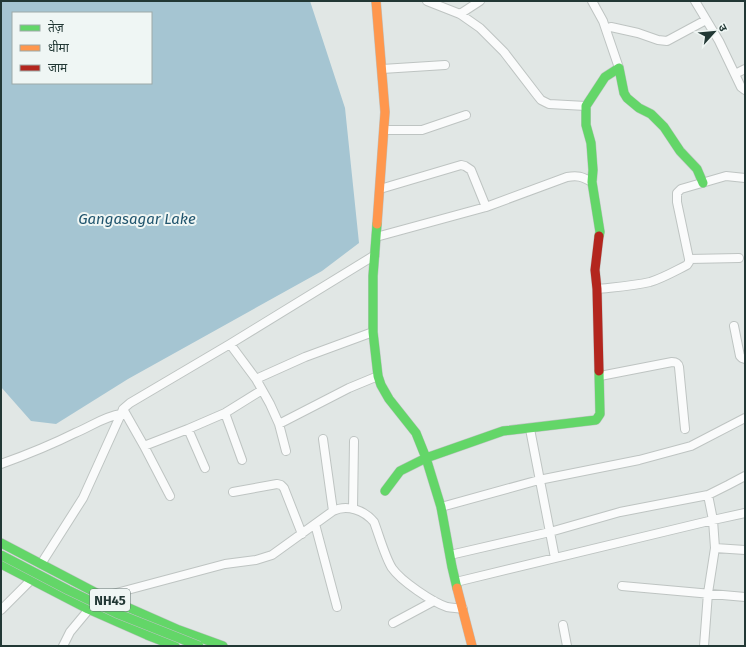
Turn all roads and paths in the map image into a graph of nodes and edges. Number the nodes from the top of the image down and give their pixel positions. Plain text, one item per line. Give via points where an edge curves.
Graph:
1 (376, 1) edge
2 (427, 1) edge
3 (480, 1) edge
4 (592, 1) edge
5 (695, 1) edge
6 (460, 14) junction
7 (706, 20) junction
8 (606, 29) junction
9 (444, 65) dead end
10 (619, 68) junction
11 (382, 69) junction
12 (745, 69) edge
13 (735, 74) junction
14 (745, 90) edge
15 (586, 106) junction
16 (466, 115) dead end
17 (384, 130) junction
18 (745, 178) edge
19 (592, 182) junction
20 (702, 183) junction
21 (380, 189) junction
22 (486, 207) junction
23 (376, 237) junction
24 (375, 255) junction
25 (739, 258) dead end
26 (689, 259) junction
27 (597, 289) junction
28 (734, 326) dead end
29 (373, 332) junction
30 (230, 344) junction
31 (745, 359) edge
32 (378, 376) junction
33 (600, 376) junction
34 (256, 379) junction
35 (262, 390) junction
36 (122, 412) junction
37 (225, 413) junction
38 (745, 418) edge
39 (279, 424) junction
40 (188, 429) junction
41 (530, 429) junction
42 (684, 429) dead end
43 (323, 439) dead end
44 (354, 441) dead end
45 (144, 446) junction
46 (286, 451) dead end
47 (426, 458) junction
48 (242, 460) dead end
49 (1, 464) edge
50 (205, 468) dead end
51 (745, 476) edge
52 (539, 480) junction
53 (385, 491) dead end
54 (233, 492) dead end
55 (708, 495) junction
56 (170, 496) dead end
57 (441, 507) junction
58 (353, 509) junction
59 (333, 511) junction
60 (745, 513) edge
61 (713, 520) junction
62 (315, 524) junction
63 (550, 532) junction
64 (302, 534) junction
65 (1, 543) edge
66 (715, 548) junction
67 (745, 550) edge
68 (1, 555) edge
69 (450, 555) junction
70 (555, 558) junction
71 (1, 564) edge
72 (41, 564) junction
73 (31, 580) junction
74 (456, 582) junction
75 (622, 586) dead end
76 (708, 593) junction
77 (102, 596) junction
78 (745, 597) edge
79 (434, 601) junction
80 (337, 607) dead end
81 (88, 609) junction
82 (463, 609) junction
83 (1, 610) edge
84 (393, 623) dead end
85 (563, 626) dead end
86 (62, 646) edge
87 (175, 646) edge
88 (199, 646) edge
89 (223, 646) edge
90 (472, 646) edge
91 (567, 646) edge
92 (704, 646) edge

1 - 11 main road
2 - 6 street
3 - 6 street
4 - 8 street
5 - 7 street
6 - 15 street via 480,28 504,52 542,100 549,104
7 - 8 street via 668,41 611,27
7 - 13 street
8 - 10 street
9 - 11 street
10 - 15 main road via 605,77
10 - 20 main road via 627,98 651,114 664,127 680,151 697,169
11 - 17 main road
12 - 13 street
13 - 14 street
15 - 19 main road via 586,125 592,143
16 - 17 street via 422,130
17 - 21 main road
18 - 20 street via 726,176
19 - 22 street via 576,175 567,177
19 - 27 main road via 600,232 595,270
20 - 26 street via 681,189 677,193
21 - 22 street via 461,165 471,170
21 - 23 main road
22 - 23 street
23 - 24 main road
24 - 29 main road
24 - 30 street
25 - 26 street
26 - 27 street via 684,266 642,284
27 - 33 main road
28 - 31 street via 740,356
29 - 32 main road
29 - 34 street via 305,357
30 - 34 street
30 - 36 street via 130,403
32 - 39 street
32 - 47 main road via 381,386 416,433
33 - 41 main road via 600,414 596,420
33 - 42 street via 675,362 679,367
34 - 35 street
35 - 37 street
35 - 39 street
36 - 45 street
36 - 49 street via 39,450
36 - 72 street via 83,498
37 - 40 street
37 - 48 street
38 - 52 street via 695,444 639,460
39 - 46 street
40 - 45 street
40 - 50 street
41 - 47 main road via 503,431
41 - 52 street
43 - 59 street
44 - 58 street
45 - 56 street
47 - 53 main road via 400,471
47 - 57 main road
51 - 55 street
52 - 57 street
52 - 63 street
54 - 64 street via 281,485
55 - 61 street
55 - 63 street via 620,512
57 - 69 main road
58 - 59 street via 342,508
58 - 79 street via 369,516 374,522 391,567 397,574
59 - 62 street
60 - 61 street
61 - 66 street
61 - 70 street
62 - 64 street
62 - 80 street
63 - 69 street
63 - 70 street
64 - 77 street via 266,557 225,564
65 - 72 main road, NH45
66 - 67 street
66 - 76 street
68 - 88 main road, bridge via 116,613
69 - 74 main road
70 - 74 street
71 - 73 main road, NH45
72 - 77 main road, NH45
73 - 81 main road, NH45
73 - 83 street
74 - 82 main road
75 - 76 street
76 - 78 street
76 - 92 street
77 - 81 street
77 - 89 main road, NH45 via 179,630
79 - 82 street
79 - 84 street
81 - 86 street
81 - 87 main road, NH45
82 - 90 main road
85 - 91 street

